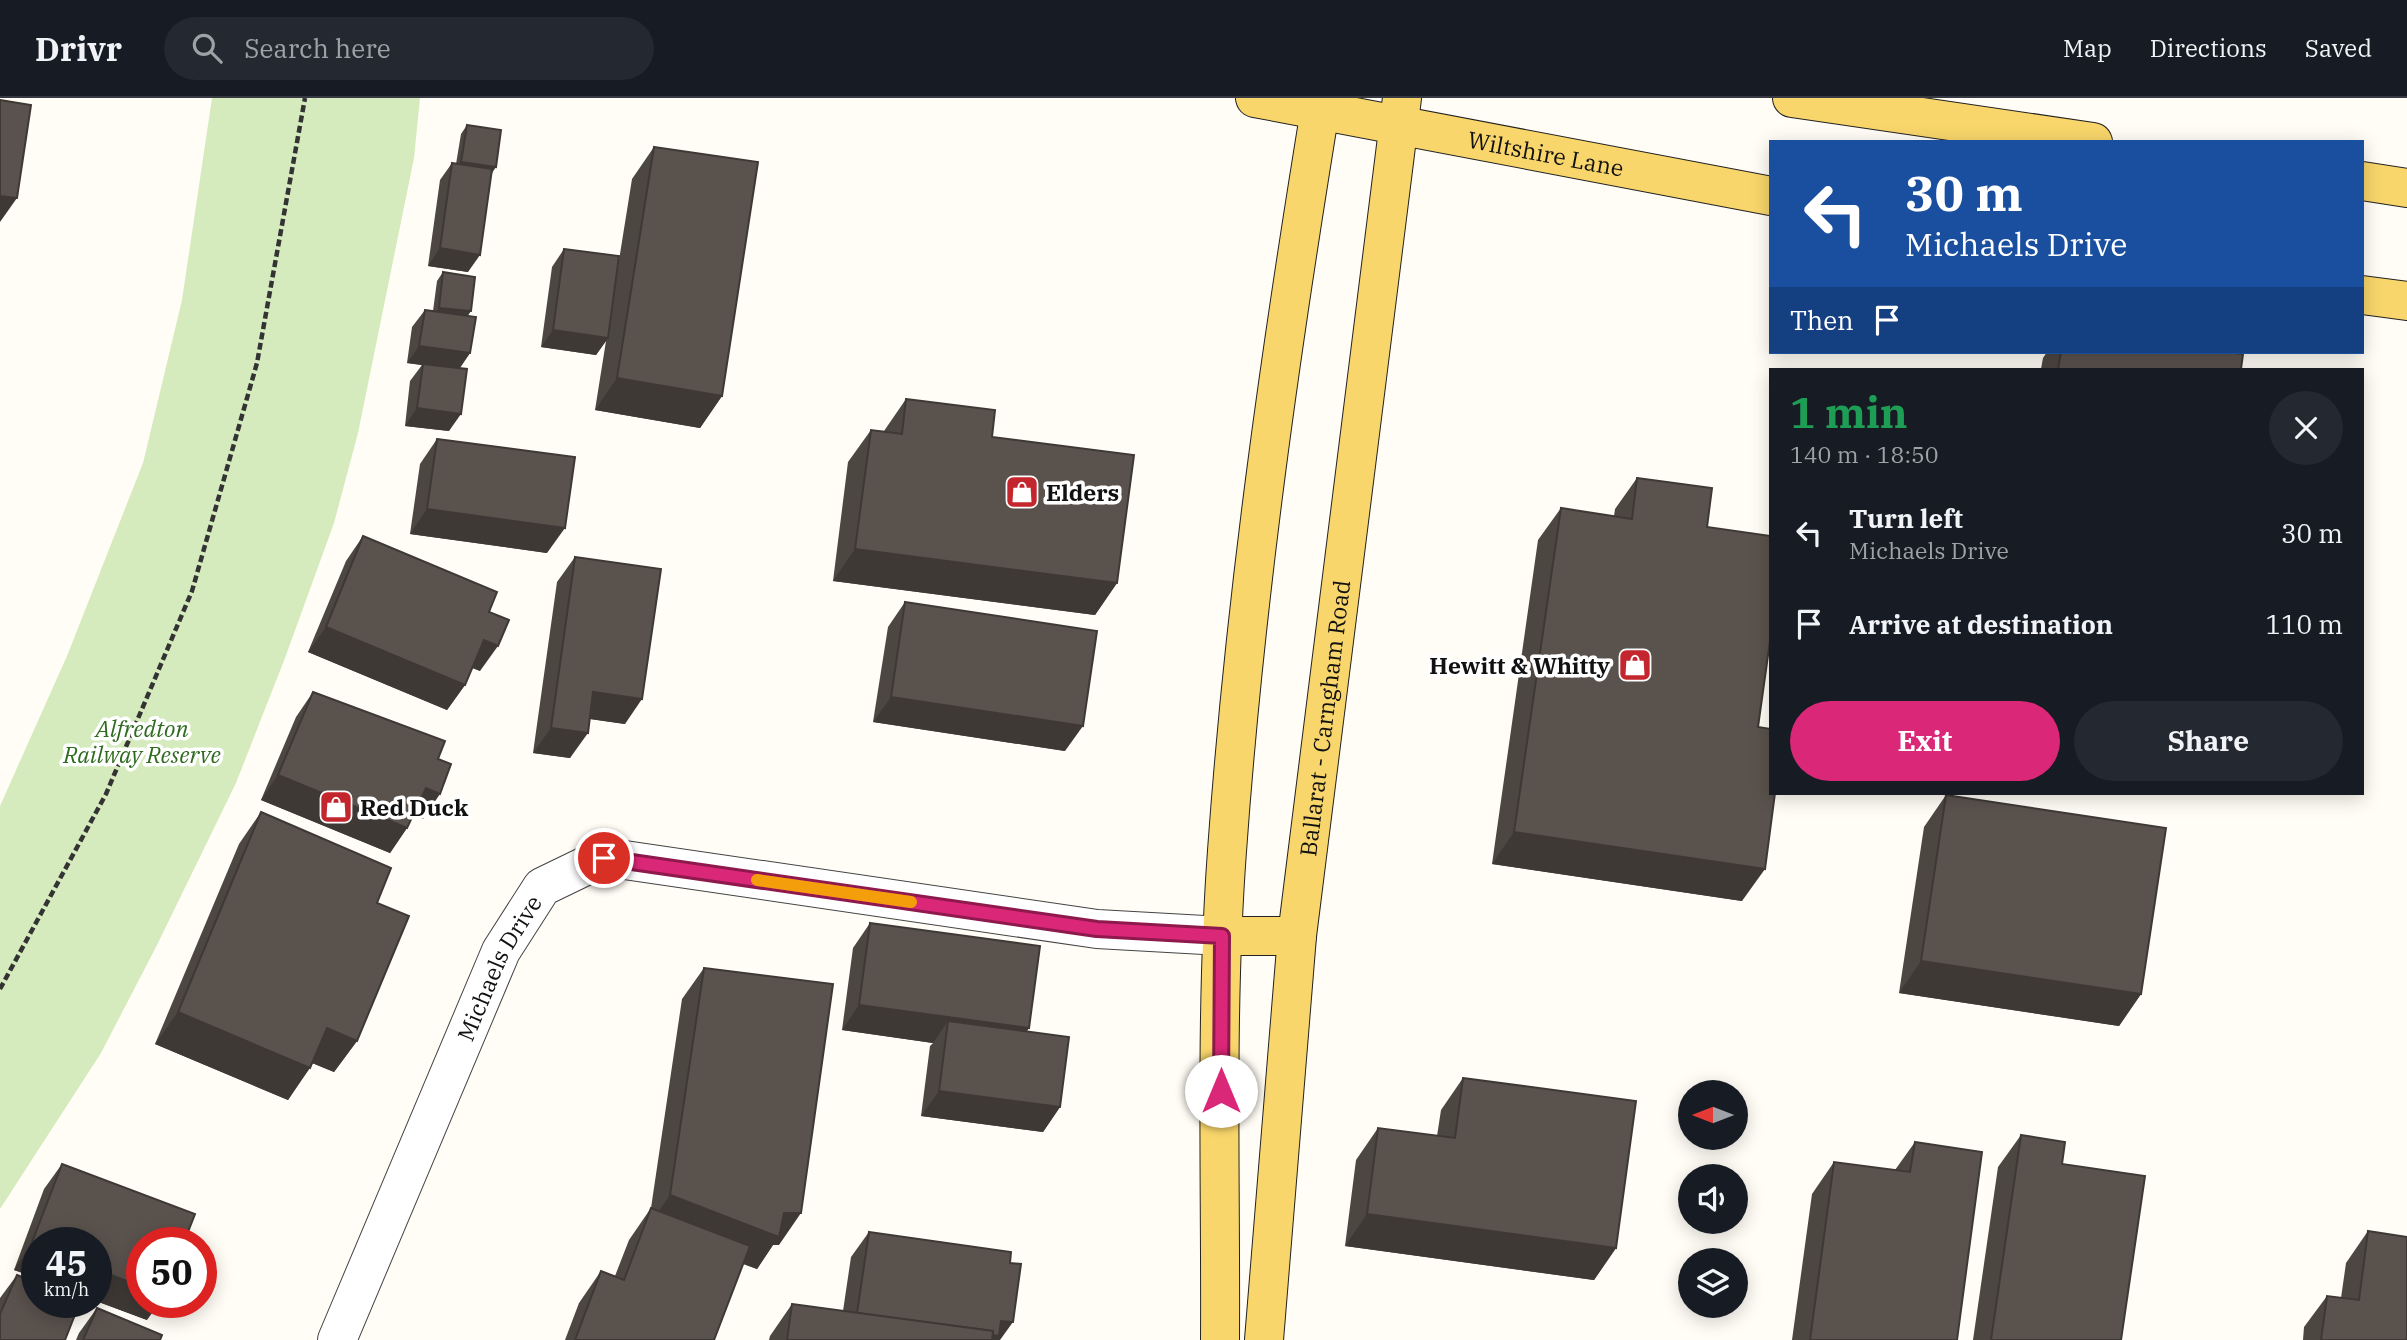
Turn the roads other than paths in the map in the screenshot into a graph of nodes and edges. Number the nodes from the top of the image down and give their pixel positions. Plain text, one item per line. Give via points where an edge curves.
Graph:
1 (1255, 98) edge
2 (1792, 98) edge
3 (1320, 105) edge
4 (1401, 111) edge
5 (1880, 111) junction
6 (1908, 140) edge
7 (2079, 140) edge
8 (2364, 181) edge
9 (2407, 188) edge
10 (1769, 196) edge
11 (2364, 295) edge
12 (2407, 301) edge
13 (1222, 936) junction
14 (1297, 936) junction
15 (337, 1340) edge
16 (1220, 1340) edge
17 (1264, 1340) edge

1 - 3 main road, Wiltshire Lane
2 - 5 main road
3 - 4 main road, Wiltshire Lane
3 - 13 main road via 1273,425 1235,752
4 - 10 main road, Wiltshire Lane
4 - 14 main road, Ballarat - Carngham Road
5 - 6 main road
5 - 7 main road
8 - 9 main road
11 - 12 main road
13 - 14 main road
13 - 15 street, Michaels Drive via 1097,929 604,858 542,887 501,950
13 - 16 main road
14 - 17 main road, Ballarat - Carngham Road

